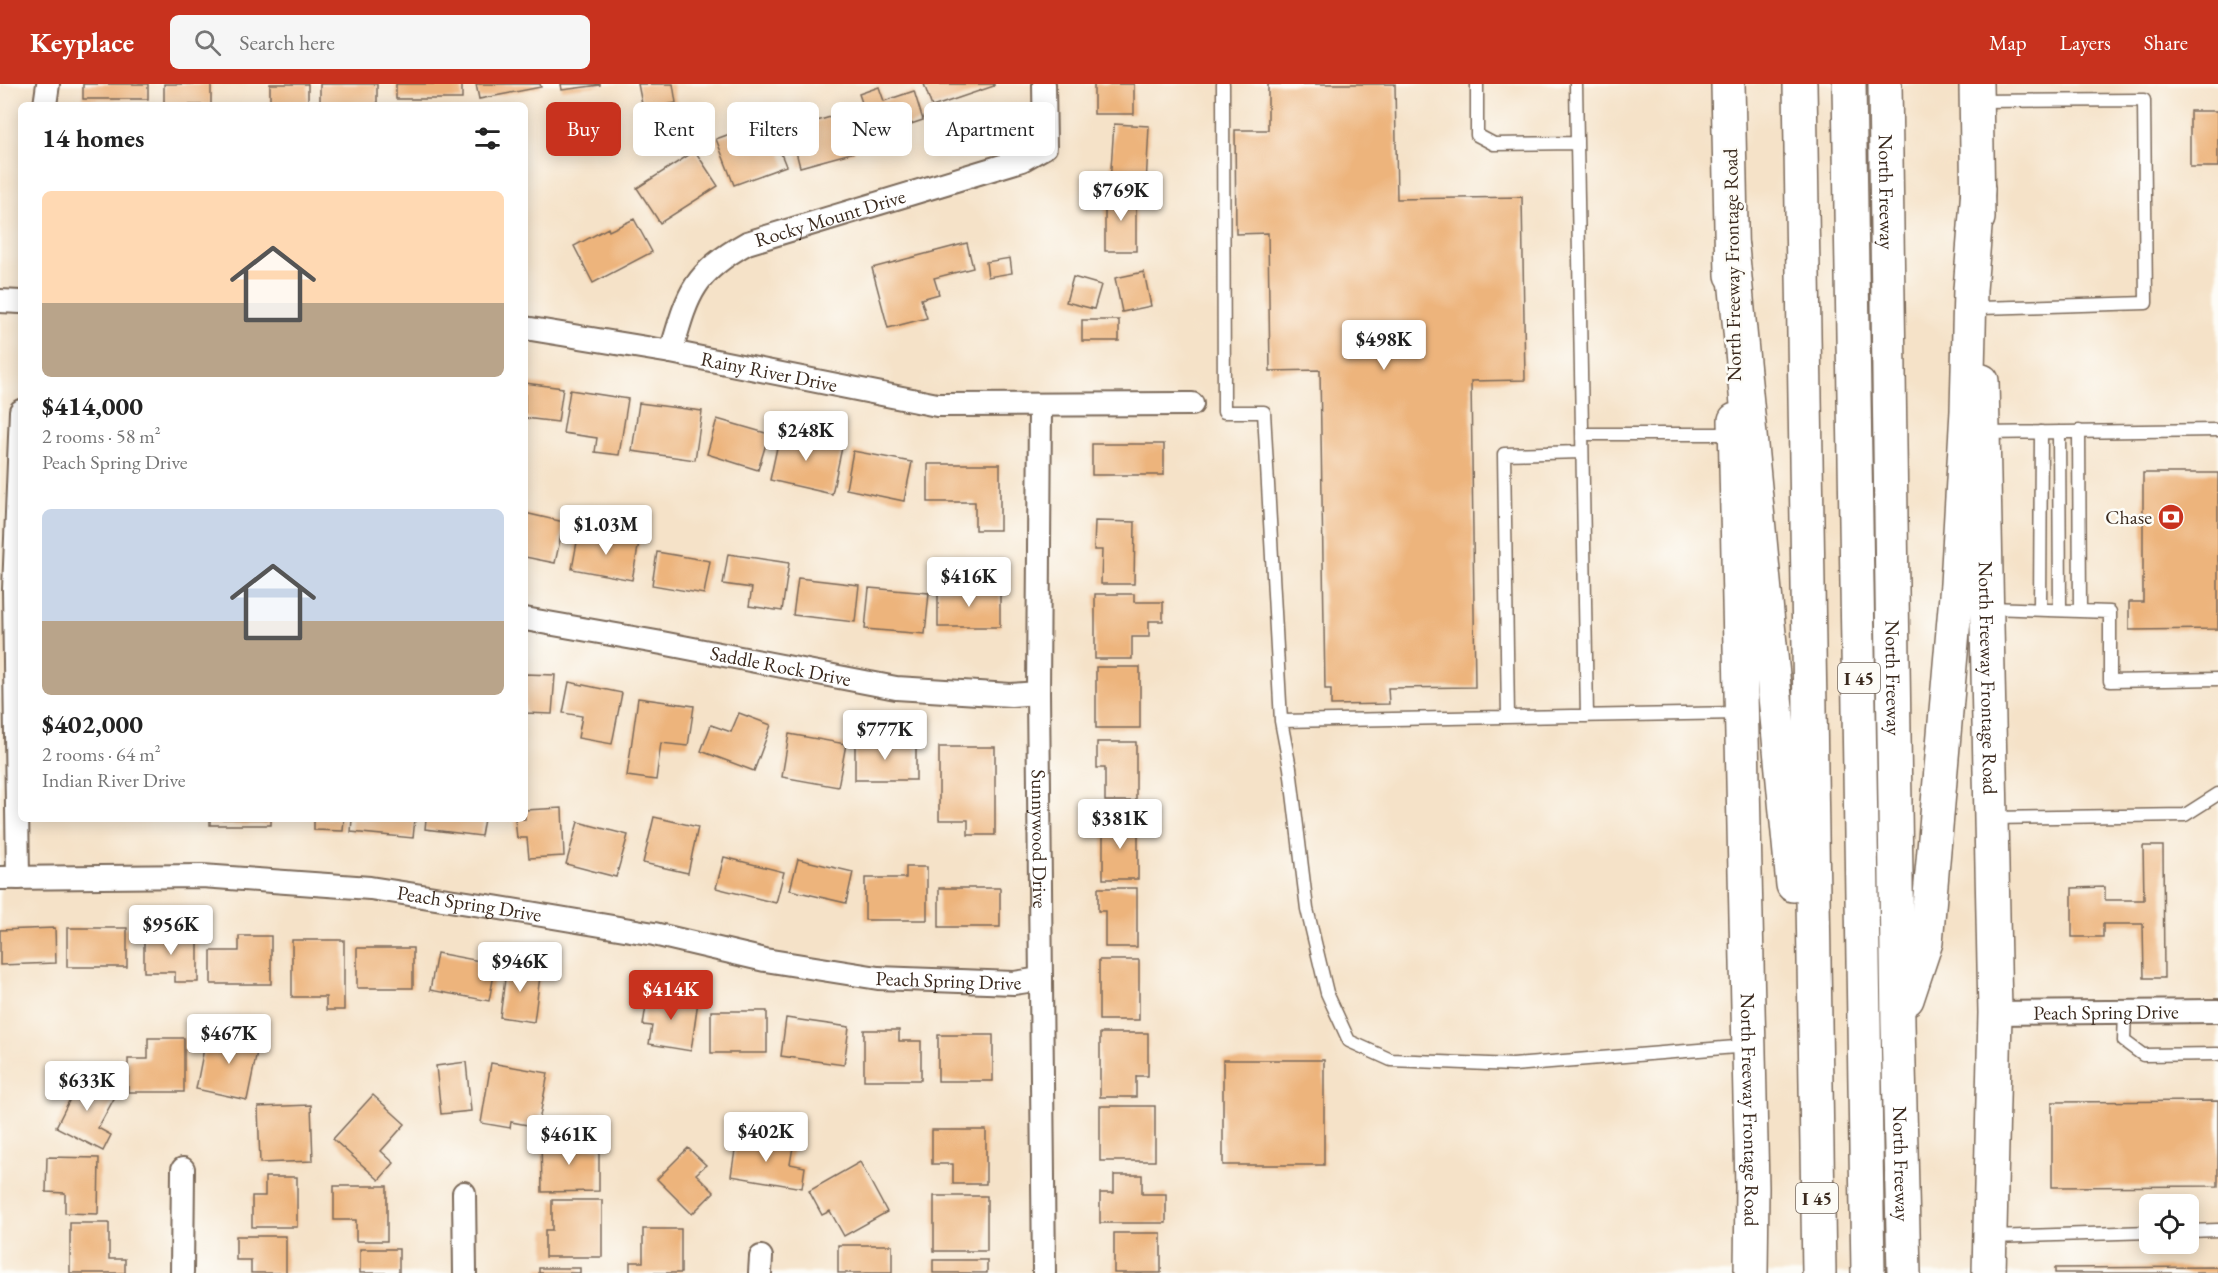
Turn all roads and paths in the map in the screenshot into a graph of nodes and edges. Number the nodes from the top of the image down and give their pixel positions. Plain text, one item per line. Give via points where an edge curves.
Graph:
1 (48, 84) edge
2 (1044, 84) edge
3 (1223, 84) edge
4 (1477, 84) edge
5 (1576, 84) edge
6 (1728, 84) edge
7 (1800, 84) edge
8 (1849, 84) edge
9 (1885, 84) edge
10 (1976, 92) edge
11 (45, 102) edge
12 (1576, 143) junction
13 (1978, 189) junction
14 (1732, 247) junction
15 (0, 301) edge
16 (18, 302) edge
17 (1980, 308) junction
18 (528, 328) edge
19 (671, 352) junction
20 (1191, 404) dead end
21 (1040, 405) junction
22 (2218, 430) edge
23 (2079, 431) junction
24 (2041, 432) junction
25 (2059, 432) junction
26 (1983, 433) junction
27 (1582, 434) junction
28 (1736, 434) junction
29 (1582, 452) junction
30 (18, 471) edge
31 (12, 590) edge
32 (1986, 608) junction
33 (2040, 609) junction
34 (2060, 610) junction
35 (2080, 611) junction
36 (528, 620) edge
37 (2218, 680) edge
38 (1038, 693) junction
39 (1742, 713) junction
40 (1587, 716) junction
41 (1508, 717) junction
42 (1281, 721) junction
43 (2218, 794) edge
44 (1991, 819) junction
45 (9, 878) edge
46 (1041, 979) junction
47 (2218, 1011) edge
48 (2125, 1012) junction
49 (1995, 1013) junction
50 (1898, 1024) junction
51 (1749, 1046) junction
52 (2218, 1054) edge
53 (1816, 1123) junction
54 (183, 1169) dead end
55 (464, 1192) dead end
56 (2218, 1230) edge
57 (2199, 1231) edge
58 (2139, 1232) edge
59 (1990, 1237) junction
60 (182, 1273) edge
61 (465, 1273) edge
62 (1044, 1273) edge
63 (1750, 1273) edge
64 (1819, 1273) edge
65 (1868, 1273) edge
66 (1904, 1273) edge
67 (1989, 1273) edge

1 - 11 street
2 - 19 street, Rocky Mount Drive via 1045,147 1022,160 747,243 710,268 695,284
3 - 42 lane via 1224,412 1264,412
4 - 12 lane via 1477,135 1494,144
5 - 12 lane
6 - 14 main road, North Freeway Frontage Road
7 - 53 main road, I 45
8 - 65 main road, North Freeway / I 45
9 - 50 main road, North Freeway / I 45
10 - 13 main road, North Freeway Frontage Road
10 - 17 lane via 2144,100 2146,303
12 - 27 lane
13 - 17 main road, North Freeway Frontage Road
13 - 50 main road via 1957,584 1926,942
14 - 28 main road, North Freeway Frontage Road
14 - 53 main road
15 - 16 street
17 - 26 main road, North Freeway Frontage Road
18 - 19 street, Rainy River Drive
19 - 21 street, Rainy River Drive via 937,405
20 - 21 street, Rainy River Drive
21 - 38 street, Sunnywood Drive
22 - 23 lane
23 - 25 lane
23 - 35 lane
24 - 25 lane
24 - 26 lane
24 - 33 lane
25 - 34 lane
26 - 32 main road, North Freeway Frontage Road
27 - 28 lane
27 - 29 lane
28 - 39 main road, North Freeway Frontage Road
29 - 40 lane
29 - 41 lane via 1504,454
30 - 31 street
31 - 45 street
32 - 33 lane
32 - 44 main road, North Freeway Frontage Road
33 - 34 lane
34 - 35 lane
35 - 37 lane via 2110,612 2110,681
36 - 38 street, Saddle Rock Drive via 896,688
38 - 46 street, Sunnywood Drive
39 - 40 lane
39 - 51 main road, North Freeway Frontage Road
40 - 41 lane
41 - 42 lane
42 - 51 lane via 1307,909 1327,993 1349,1041 1391,1060 1513,1065
43 - 44 lane via 2185,815
44 - 49 main road, North Freeway Frontage Road
45 - 46 street, Peach Spring Drive via 202,876 370,888 654,934 765,960 878,978 1014,983
46 - 62 street, Sunnywood Drive
47 - 48 street, Peach Spring Drive
48 - 49 street, Peach Spring Drive
48 - 52 lane via 2124,1041 2143,1055
49 - 59 main road, North Freeway Frontage Road
50 - 66 main road, North Freeway / I 45
51 - 63 main road, North Freeway Frontage Road
53 - 64 main road, I 45
54 - 60 street
55 - 61 street
56 - 57 lane
58 - 59 lane
59 - 67 main road, North Freeway Frontage Road

